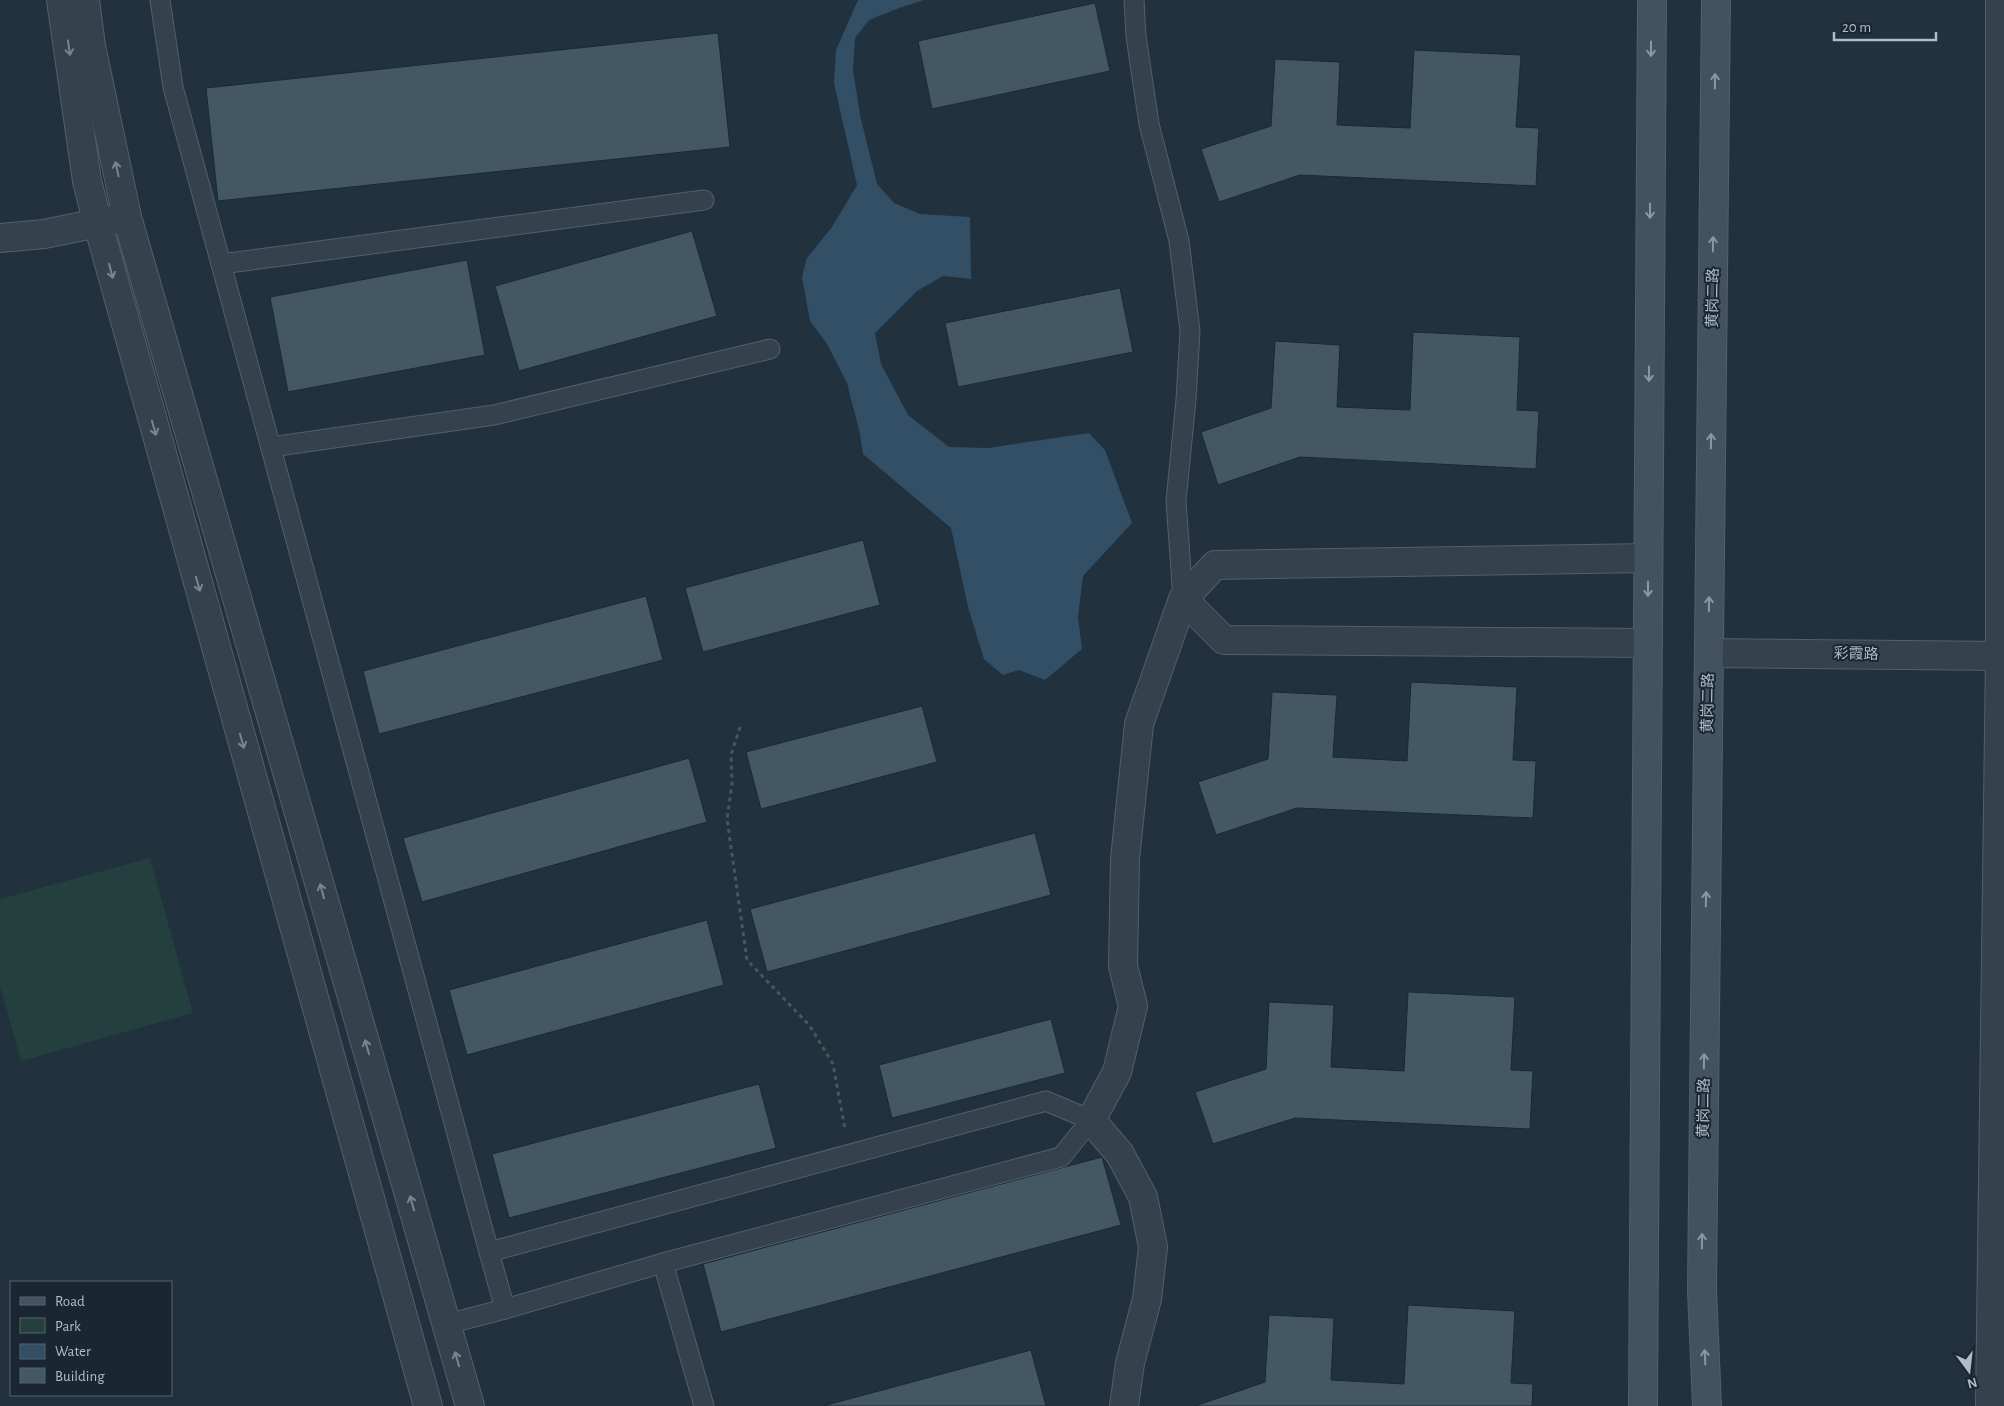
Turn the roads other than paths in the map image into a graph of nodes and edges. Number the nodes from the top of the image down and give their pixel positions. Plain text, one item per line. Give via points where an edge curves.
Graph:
1 (62, 0) edge
2 (85, 0) edge
3 (160, 0) edge
4 (1134, 0) edge
5 (1652, 0) edge
6 (1716, 0) edge
7 (2000, 0) edge
8 (704, 200) dead end
9 (127, 217) junction
10 (98, 224) junction
11 (0, 238) edge
12 (221, 264) junction
13 (770, 348) dead end
14 (271, 447) junction
15 (1648, 558) junction
16 (1183, 599) junction
17 (1648, 643) junction
18 (1709, 653) junction
19 (2002, 656) edge
20 (1091, 1120) junction
21 (489, 1252) junction
22 (663, 1263) junction
23 (506, 1309) junction
24 (447, 1324) junction
25 (428, 1406) edge
26 (470, 1406) edge
27 (704, 1406) edge
28 (1124, 1406) edge
29 (1643, 1406) edge
30 (1707, 1406) edge
31 (1990, 1406) edge

1 -> 10 street via 87,181
9 -> 2 street via 91,46
3 - 12 lane via 173,87
4 - 16 lane via 1149,124 1179,241 1190,331 1176,501
5 -> 15 main road
18 -> 6 main road, 黄岗二路
7 - 19 street
8 - 12 lane
9 - 10 street
24 -> 9 street
10 - 11 street
10 -> 25 street
12 - 14 lane
13 - 14 lane via 494,415
14 - 21 lane
15 - 16 street via 1215,565
15 -> 17 main road
16 - 17 street via 1224,640
16 - 20 street via 1139,724 1125,859 1123,966 1134,1006 1117,1072
17 - 29 main road
18 - 19 street, 彩霞路
30 -> 18 main road, 黄岗二路 via 1702,1280
19 - 31 street
20 - 21 lane via 1046,1101
20 - 22 lane via 1061,1157
20 - 28 street via 1120,1154 1143,1197 1153,1247
21 - 23 lane
22 - 23 lane
22 - 27 lane
23 - 24 lane
26 -> 24 street

